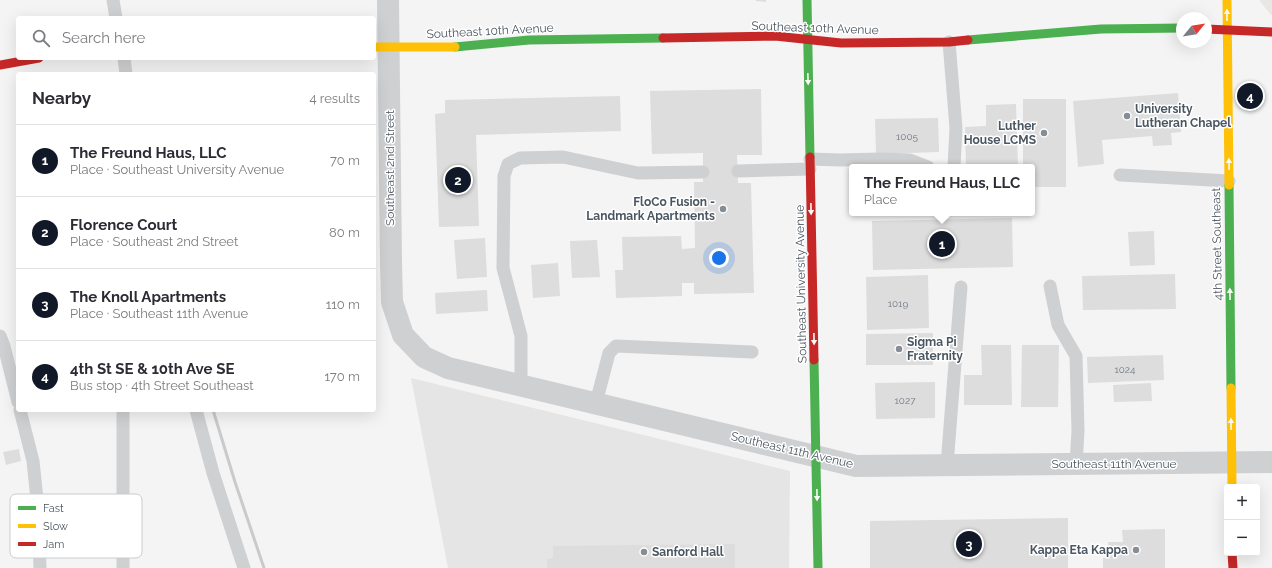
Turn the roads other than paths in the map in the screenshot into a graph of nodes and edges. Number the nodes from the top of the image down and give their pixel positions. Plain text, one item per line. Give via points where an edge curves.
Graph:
1 (113, 0) edge
2 (388, 0) edge
3 (807, 0) edge
4 (1226, 0) edge
5 (116, 16) edge
6 (1176, 28) edge
7 (1212, 29) edge
8 (1227, 30) junction
9 (1272, 32) edge
10 (807, 40) junction
11 (949, 42) junction
12 (376, 47) edge
13 (28, 60) edge
14 (124, 60) edge
15 (0, 65) edge
16 (126, 72) edge
17 (810, 164) junction
18 (920, 164) edge
19 (954, 164) edge
20 (738, 171) dead end
21 (703, 172) dead end
22 (1120, 175) dead end
23 (1229, 180) junction
24 (1050, 286) dead end
25 (961, 287) dead end
26 (403, 335) joint
27 (0, 336) edge
28 (752, 352) dead end
29 (521, 386) junction
30 (16, 394) edge
31 (596, 403) junction
32 (21, 412) edge
33 (123, 412) edge
34 (197, 412) edge
35 (816, 456) junction
36 (1272, 462) edge
37 (1232, 463) junction
38 (1076, 464) junction
39 (947, 465) junction
40 (1232, 484) edge
41 (36, 494) edge
42 (123, 494) edge
43 (1232, 556) edge
44 (40, 558) edge
45 (40, 568) edge
46 (244, 568) edge
47 (818, 568) edge
48 (1233, 568) edge

1 - 5 lane
2 - 26 street, Southeast 2nd Street via 390,263 392,302
3 - 10 main road, Southeast University Avenue
8 -> 4 main road, 4th Street Southeast
6 - 11 main road, Southeast 10th Avenue via 1101,29
7 - 8 main road
8 - 9 main road
23 -> 8 main road, 4th Street Southeast
10 - 11 main road, Southeast 10th Avenue via 841,43
10 - 12 main road, Southeast 10th Avenue, bridge via 775,36 529,40 456,46
10 -> 17 main road, Southeast University Avenue
11 - 19 lane via 956,128
13 - 15 main road
14 - 16 lane
17 - 18 lane via 880,159 910,160
17 - 20 lane
17 -> 35 main road, Southeast University Avenue
21 - 29 lane via 638,173 563,157 520,158 508,164 504,176 503,268 521,336
22 - 23 lane
37 -> 23 main road, 4th Street Southeast
24 - 38 lane via 1058,325 1076,356
25 - 39 lane
26 - 29 street, Southeast 11th Avenue via 424,357 448,368
27 - 30 lane
28 - 31 lane via 616,346 609,353
29 - 31 street, Southeast 11th Avenue
31 - 35 street, Southeast 11th Avenue
32 - 41 lane via 33,461
33 - 42 lane
34 - 46 lane via 213,473
35 - 39 street, Southeast 11th Avenue via 856,466
35 -> 47 main road, Southeast University Avenue
36 - 37 street, Southeast 11th Avenue
37 - 38 street, Southeast 11th Avenue
37 - 40 main road, 4th Street Southeast
38 - 39 street, Southeast 11th Avenue
43 - 48 main road
44 - 45 lane

